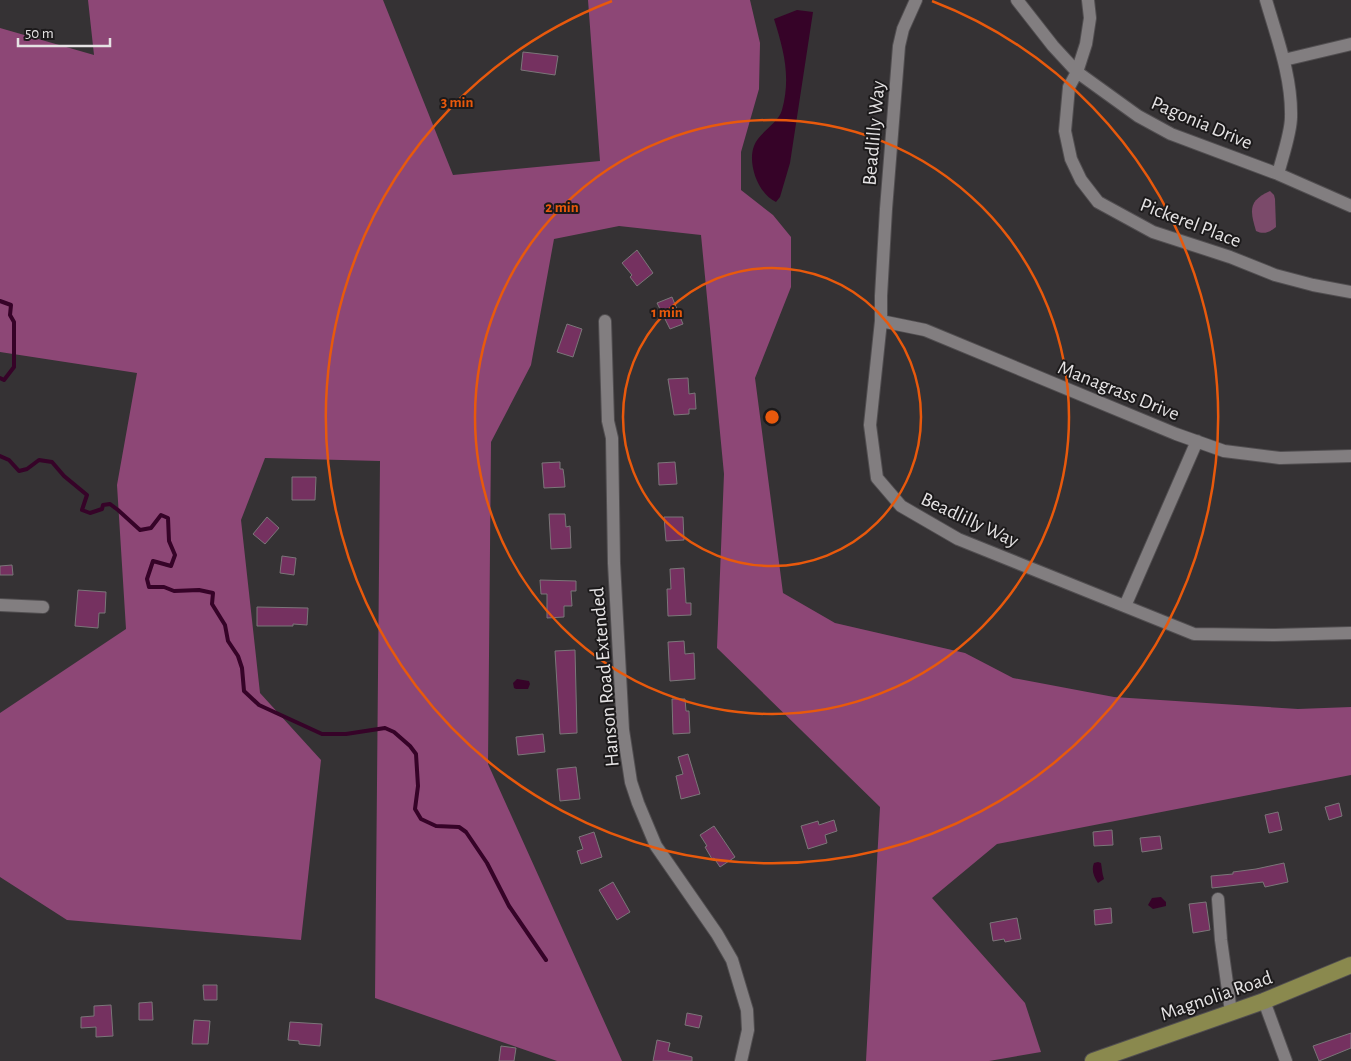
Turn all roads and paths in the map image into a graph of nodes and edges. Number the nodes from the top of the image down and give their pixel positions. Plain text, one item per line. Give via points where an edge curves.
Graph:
1 (916, 0) edge
2 (1017, 0) edge
3 (1088, 0) edge
4 (1266, 0) edge
5 (1351, 44) edge
6 (1284, 60) junction
7 (1077, 72) junction
8 (1278, 174) junction
9 (1351, 206) edge
10 (1351, 292) edge
11 (881, 321) junction
12 (605, 322) dead end
13 (1197, 442) junction
14 (1351, 456) edge
15 (0, 605) edge
16 (1125, 606) junction
17 (43, 607) dead end
18 (1351, 634) edge
19 (1218, 899) dead end
20 (1351, 965) edge
21 (1264, 1001) junction
22 (1231, 1012) junction
23 (741, 1061) edge
24 (1093, 1061) edge
25 (1286, 1061) edge

1 - 11 street, Beadlilly Way via 899,46
2 - 7 street, Pagonia Drive
3 - 7 street, Pickerel Place via 1090,18
4 - 6 street
5 - 6 street
6 - 8 street via 1292,119
7 - 8 street, Pagonia Drive via 1138,116 1170,134
7 - 10 street, Pickerel Place via 1069,87 1065,131 1070,159 1098,202 1153,232 1275,275
8 - 9 street, Pagonia Drive
11 - 13 street, Managrass Drive via 925,330
11 - 16 street, Beadlilly Way via 870,426 877,478 901,506 958,539
12 - 23 street, Hanson Road Extended via 608,421 612,438 614,573 624,730 631,782 656,846 732,960 747,1010 748,1030
13 - 14 street, Managrass Drive via 1224,451 1280,458
13 - 16 street
15 - 17 street
16 - 18 street, Beadlilly Way via 1194,634
19 - 22 street
20 - 21 main road, Magnolia Road
21 - 22 main road, Magnolia Road
21 - 25 street
22 - 24 main road, Magnolia Road

